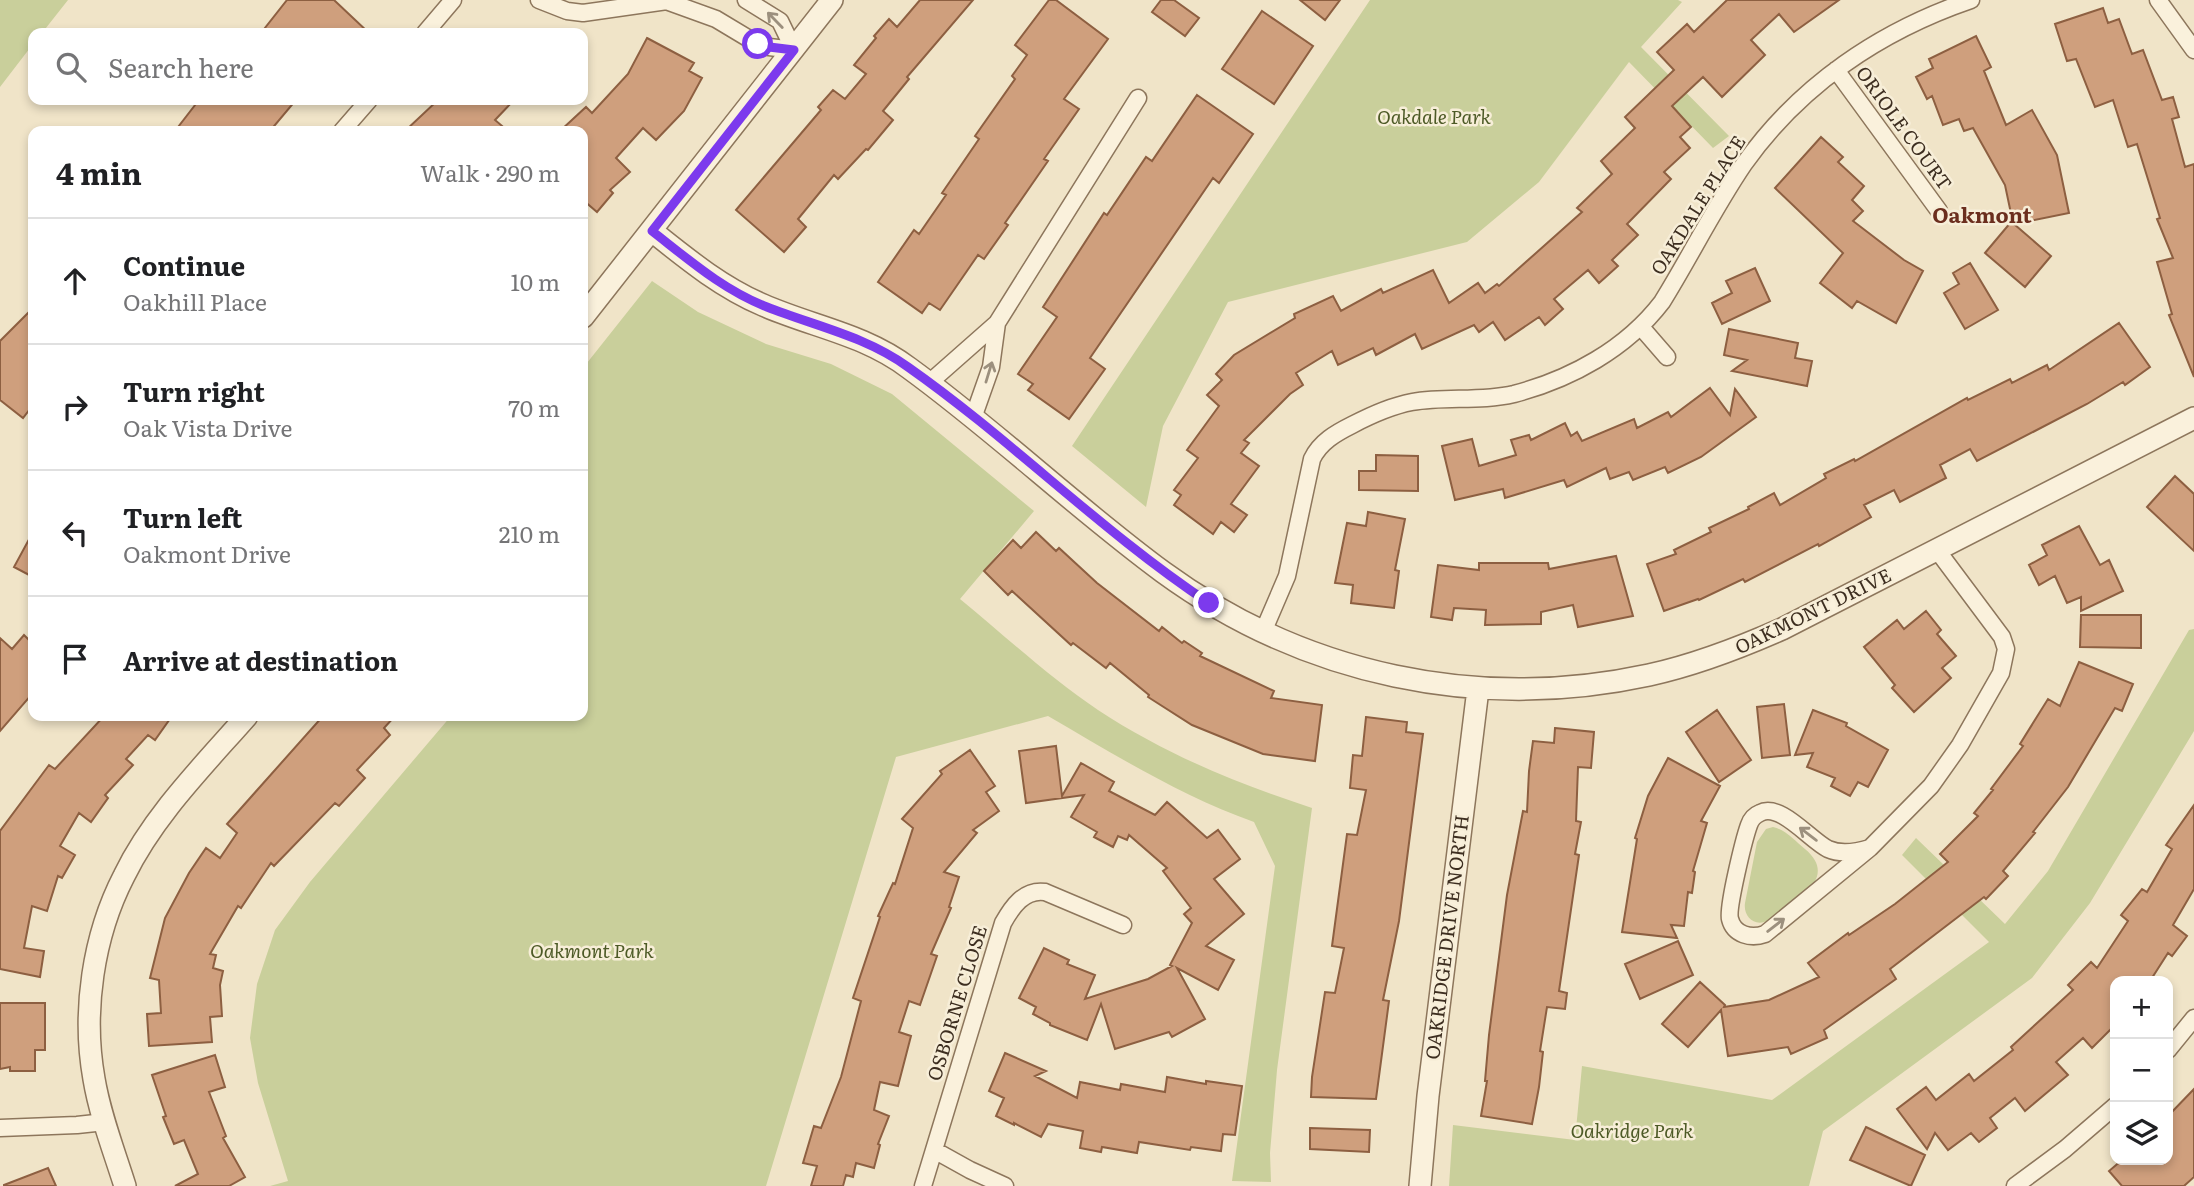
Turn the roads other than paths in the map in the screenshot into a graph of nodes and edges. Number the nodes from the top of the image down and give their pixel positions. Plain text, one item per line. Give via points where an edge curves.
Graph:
1 (453, 0) edge
2 (539, 0) edge
3 (746, 0) edge
4 (832, 0) edge
5 (1971, 0) edge
6 (2158, 0) edge
7 (672, 1) edge
8 (429, 28) edge
9 (794, 50) junction
10 (2194, 50) edge
11 (1836, 70) junction
12 (1139, 98) dead end
13 (365, 105) edge
14 (346, 126) edge
15 (1939, 211) dead end
16 (652, 231) junction
17 (588, 311) edge
18 (997, 323) junction
19 (1641, 327) junction
20 (1667, 357) dead end
21 (929, 383) junction
22 (973, 418) junction
23 (2194, 418) edge
24 (1937, 550) junction
25 (1263, 632) junction
26 (1478, 689) junction
27 (243, 721) edge
28 (1870, 848) junction
29 (1123, 925) dead end
30 (2194, 1018) edge
31 (2173, 1044) edge
32 (2110, 1110) edge
33 (105, 1122) junction
34 (0, 1128) edge
35 (934, 1150) junction
36 (125, 1186) edge
37 (922, 1186) edge
38 (1005, 1186) edge
39 (1420, 1186) edge
40 (2015, 1186) edge

1 - 8 street
2 - 7 street via 583,13
9 -> 3 street via 780,21
4 - 9 street
5 - 11 street, OAKDALE PLACE via 1883,38
6 - 10 street
7 - 9 street via 716,19 761,46
9 - 16 street
11 - 15 street, ORIOLE COURT
11 - 19 street, OAKDALE PLACE via 1801,98 1758,145 1662,302
12 - 18 street
13 - 14 street
16 - 17 street
16 - 21 street, OAKMONT DRIVE via 741,295 869,343
18 - 21 street
22 -> 18 street via 991,368
19 - 20 street
19 - 25 street, OAKDALE PLACE via 1583,367 1536,387 1493,398 1414,402 1335,434 1312,459 1287,576
21 - 22 street, OAKMONT DRIVE
22 - 25 street, OAKMONT DRIVE via 1163,572
23 - 24 street, OAKMONT DRIVE
24 - 26 street, OAKMONT DRIVE via 1782,629 1710,658 1649,675 1585,685
24 - 28 street via 2003,637 2005,663 1944,769 1919,801
25 - 26 street, OAKMONT DRIVE via 1372,672
26 - 39 street, OAKRIDGE DRIVE NORTH
27 - 33 street via 152,831 111,904 97,954 90,1024 94,1079
28 -> 28 street via 1835,851 1780,813 1759,813 1750,824 1730,907 1732,924 1748,937 1765,934
29 - 35 street, OSBORNE CLOSE via 1045,892 1031,893 1015,905 1003,923
30 - 31 street
32 - 40 street
33 - 34 street
33 - 36 street
35 - 37 street, OSBORNE CLOSE
35 - 38 street

